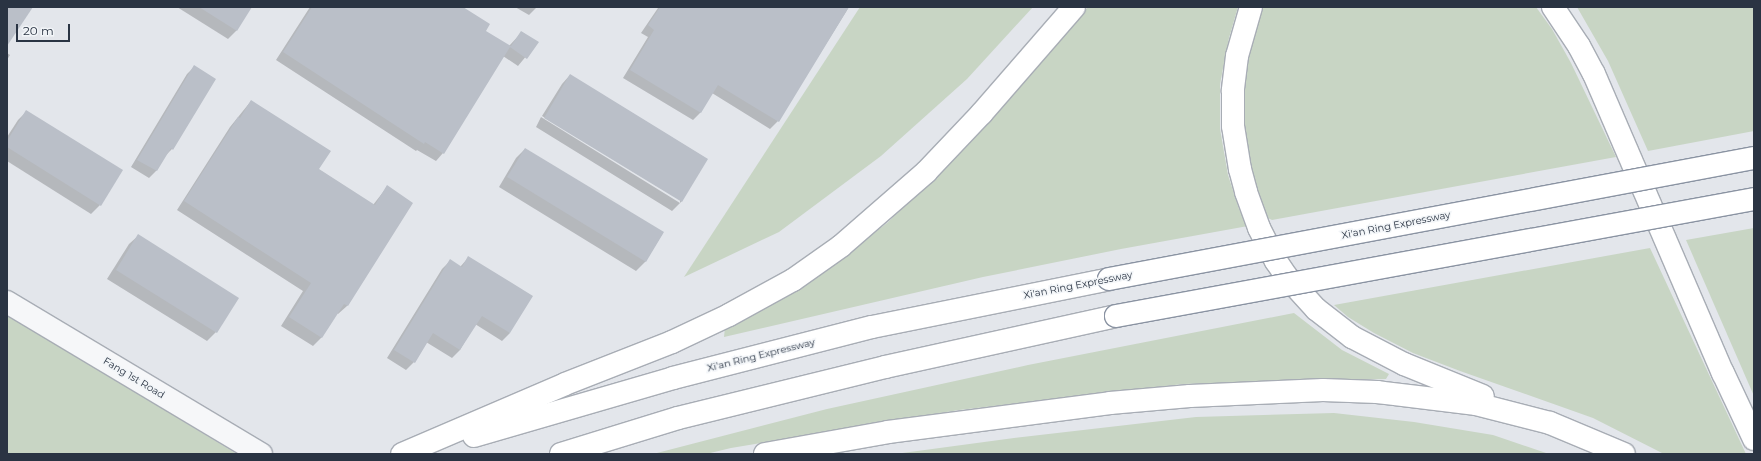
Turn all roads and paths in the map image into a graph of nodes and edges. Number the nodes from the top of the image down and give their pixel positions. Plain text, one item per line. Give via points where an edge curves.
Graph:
1 (1074, 7) edge
2 (1250, 7) edge
3 (1553, 7) edge
4 (1754, 158) edge
5 (1754, 199) edge
6 (7, 302) edge
7 (1526, 415) junction
8 (1754, 439) edge
9 (261, 454) edge
10 (402, 454) edge
11 (411, 454) edge
12 (561, 454) edge
13 (765, 454) edge
14 (1624, 454) edge

1 - 10 highway via 982,113 922,176 841,246 793,280 736,312 672,342 565,384
2 - 7 highway via 1237,56 1233,126 1246,192 1259,228 1286,276 1316,309 1352,337 1404,364
3 - 8 highway via 1594,74
4 - 11 highway, Xi'an Ring Expressway, bridge via 1110,279 872,327 673,378
5 - 12 highway, bridge via 1116,316 877,369 678,418
6 - 9 street, Fang 1st Road
7 - 13 highway via 1476,404 1377,392 1272,391 1110,403 888,432
7 - 14 highway

